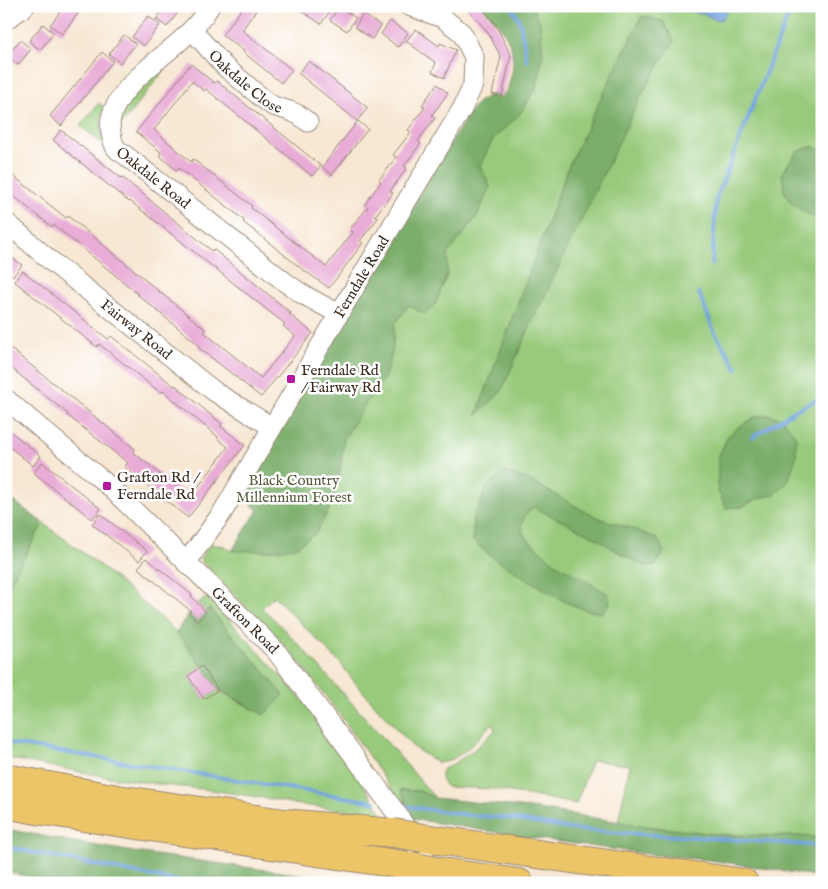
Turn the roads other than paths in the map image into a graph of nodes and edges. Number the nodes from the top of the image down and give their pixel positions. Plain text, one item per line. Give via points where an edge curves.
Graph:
1 (24, 6) edge
2 (210, 6) edge
3 (409, 6) edge
4 (6, 20) edge
5 (192, 30) junction
6 (308, 122) dead end
7 (6, 222) edge
8 (339, 314) junction
9 (6, 399) edge
10 (272, 427) junction
11 (186, 563) junction
12 (6, 778) edge
13 (6, 804) edge
14 (440, 877) edge
15 (519, 883) edge
16 (744, 883) edge

1 - 4 street
2 - 5 street, Oakdale Road
3 - 8 street, Ferndale Road via 442,18 462,34 474,57 473,85 462,109
5 - 6 street, Oakdale Close via 224,66 262,98
5 - 8 street, Oakdale Road via 146,70 120,98 110,122 116,148 285,282
7 - 10 street, Fairway Road via 215,392
8 - 10 street, Ferndale Road
9 - 11 street, Grafton Road via 109,486
10 - 11 street, Ferndale Road via 222,513
11 - 14 street, Grafton Road via 276,651
12 - 16 highway, bridge via 117,799 284,823 392,833
13 - 14 highway, bridge via 411,866
14 - 15 highway

